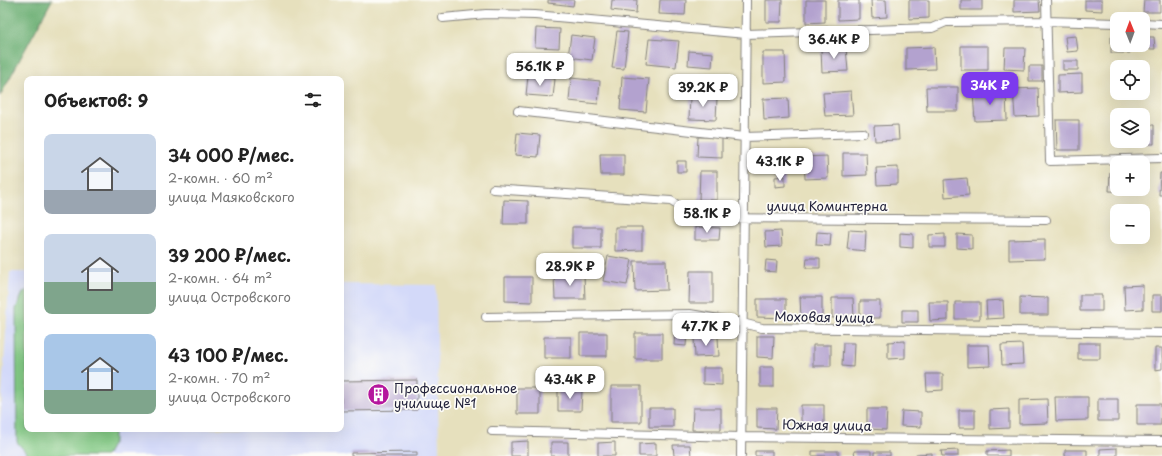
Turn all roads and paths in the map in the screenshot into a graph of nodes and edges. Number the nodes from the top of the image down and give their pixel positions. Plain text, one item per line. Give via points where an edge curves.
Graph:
1 (746, 0) edge
2 (1046, 0) edge
3 (443, 18) dead end
4 (1045, 21) junction
5 (1110, 22) edge
6 (1150, 23) edge
7 (1162, 24) edge
8 (746, 34) junction
9 (518, 111) dead end
10 (863, 133) dead end
11 (744, 137) junction
12 (1162, 158) edge
13 (493, 189) dead end
14 (745, 218) junction
15 (1046, 220) dead end
16 (486, 317) dead end
17 (742, 323) junction
18 (1162, 334) edge
19 (492, 431) dead end
20 (741, 436) junction
21 (1162, 441) edge
22 (741, 456) edge

1 - 8 street
2 - 4 street
3 - 8 street via 486,14 535,15
4 - 5 street
4 - 8 street via 946,22 932,28
4 - 12 street via 1050,160
6 - 7 street
8 - 11 street
9 - 11 street
10 - 11 street
11 - 14 street
13 - 14 street, улица Коминтерна via 671,201 698,218
14 - 15 street, улица Коминтерна
14 - 17 street
16 - 17 street, Моховая улица via 690,314
17 - 18 street, Моховая улица via 762,328
17 - 20 street
19 - 20 street, Южная улица
20 - 21 street, Южная улица
20 - 22 street

